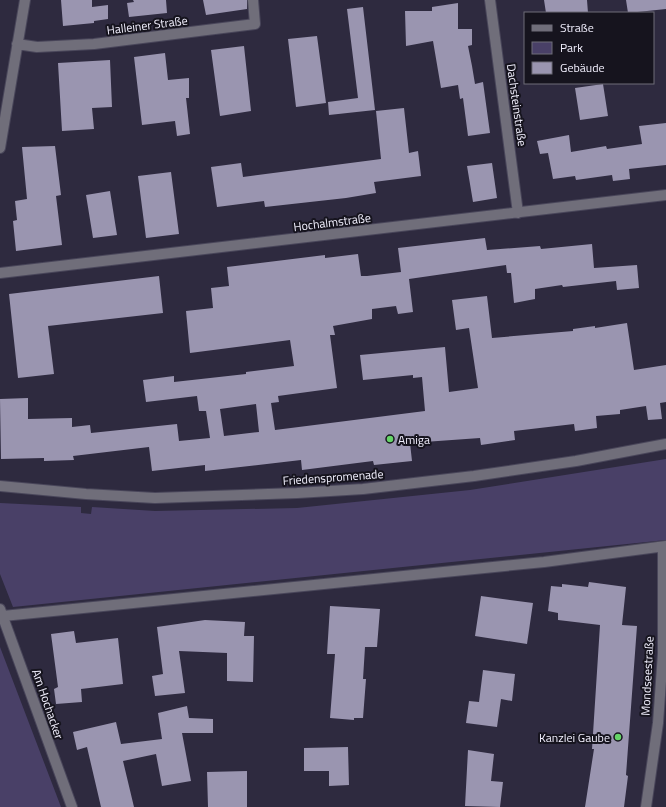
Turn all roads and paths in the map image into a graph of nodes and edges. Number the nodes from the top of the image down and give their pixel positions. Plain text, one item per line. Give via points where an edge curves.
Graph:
1 (25, 0) edge
2 (253, 0) edge
3 (490, 0) edge
4 (17, 44) junction
5 (0, 148) edge
6 (666, 195) edge
7 (518, 213) junction
8 (0, 273) edge
9 (666, 444) edge
10 (0, 486) edge
11 (664, 546) edge
12 (1, 613) edge
13 (72, 807) edge
14 (646, 807) edge

1 - 4 street
2 - 4 street, Halleiner Straße via 255,24 99,44 37,47
3 - 7 street, Dachsteinstraße
4 - 5 street
6 - 7 street, Hochalmstraße
7 - 8 street, Hochalmstraße
9 - 10 street, Friedenspromenade via 576,461 363,489 155,498
11 - 12 street via 544,562
11 - 14 street, Mondseestraße via 663,653 658,722
12 - 13 street, Am Hochacker

